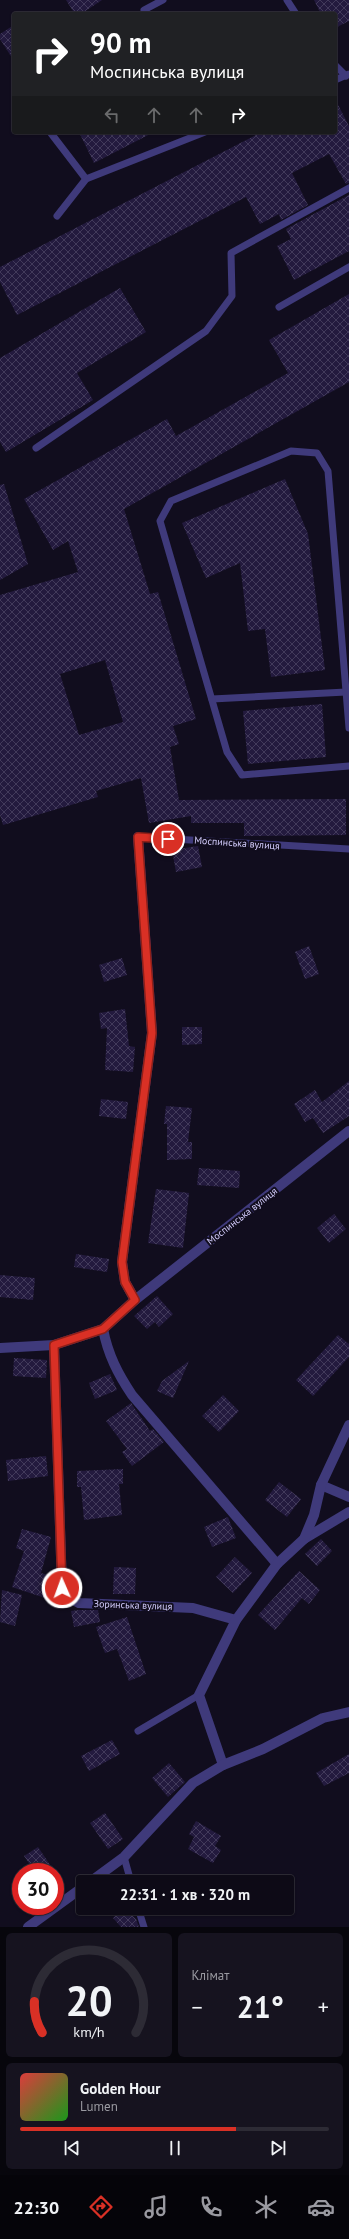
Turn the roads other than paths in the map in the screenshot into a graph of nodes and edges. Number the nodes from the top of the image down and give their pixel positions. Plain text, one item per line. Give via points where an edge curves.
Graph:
1 (163, 0) edge
2 (287, 0) edge
3 (144, 10) dead end
4 (295, 12) edge
5 (337, 67) edge
6 (347, 75) edge
7 (337, 79) edge
8 (52, 134) edge
9 (200, 134) edge
10 (86, 179) junction
11 (349, 188) edge
12 (58, 216) dead end
13 (349, 267) edge
14 (279, 307) dead end
15 (36, 448) dead end
16 (346, 692) junction
17 (212, 699) junction
18 (349, 728) edge
19 (349, 766) edge
20 (138, 837) joint
21 (349, 849) edge
22 (349, 1131) edge
23 (135, 1300) junction
24 (103, 1329) junction
25 (54, 1345) junction
26 (0, 1348) edge
27 (349, 1425) edge
28 (321, 1486) junction
29 (349, 1497) edge
30 (349, 1512) edge
31 (304, 1540) junction
32 (277, 1564) junction
33 (236, 1620) junction
34 (199, 1695) junction
35 (349, 1712) edge
36 (138, 1731) dead end
37 (223, 1765) junction
38 (124, 1857) junction
39 (100, 1875) edge
40 (129, 1875) edge
41 (76, 1892) edge
42 (140, 1915) edge
43 (28, 1927) edge
44 (144, 1927) edge

1 - 3 lane
2 - 4 lane
5 - 6 lane
6 - 7 lane
8 - 10 lane
9 - 10 lane
10 - 12 lane
11 - 15 lane via 231,253 232,296 206,331
13 - 14 lane
16 - 17 lane
16 - 17 lane via 328,471 317,453 291,451 171,501 160,521
16 - 18 lane
17 - 19 lane via 227,752 242,775
20 - 21 lane, Моспинська вулиця
20 - 23 street, Моспинська вулиця via 152,1033 122,1262 125,1282
22 - 23 street, Моспинська вулиця
23 - 24 street, Моспинська вулиця
24 - 25 street, Моспинська вулиця
24 - 32 street via 106,1347 116,1371 132,1395
25 - 26 street, Моспинська вулиця
25 - 33 street, Зоринська вулиця via 62,1588 68,1597 79,1603 193,1608
27 - 28 street
28 - 29 street
28 - 31 street via 314,1515
30 - 31 street
31 - 32 street
32 - 33 street
33 - 34 street
34 - 36 lane
34 - 37 street
35 - 37 street via 323,1718 263,1749
37 - 38 street via 193,1783
38 - 39 street
38 - 40 lane
41 - 43 street
42 - 44 lane

